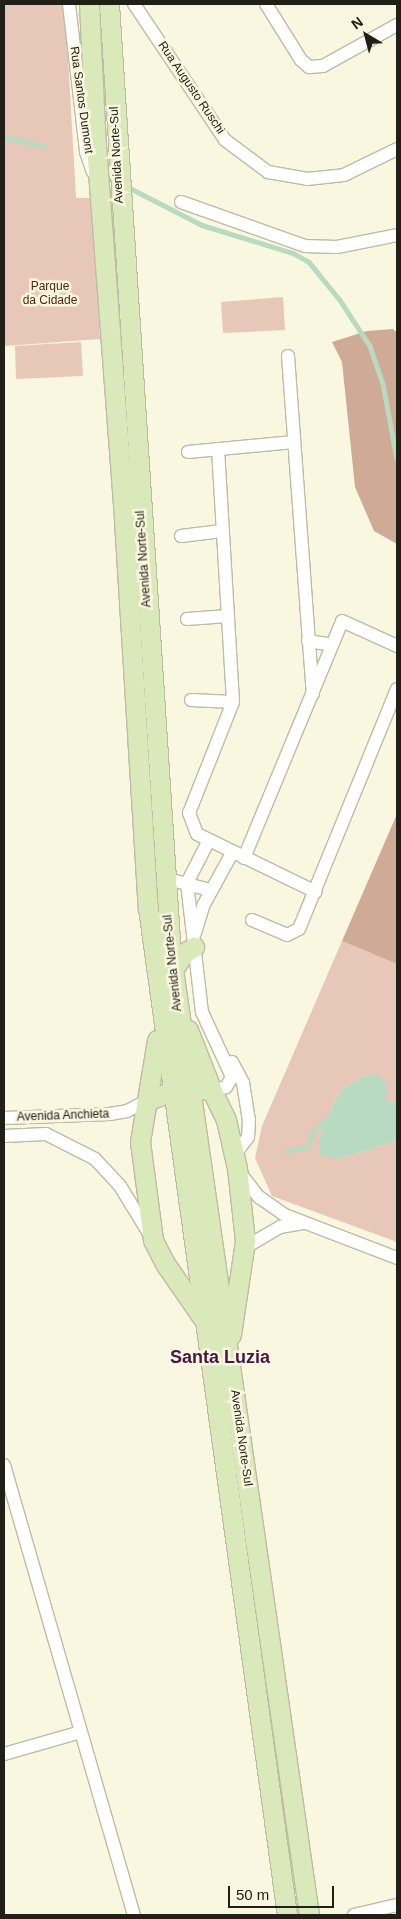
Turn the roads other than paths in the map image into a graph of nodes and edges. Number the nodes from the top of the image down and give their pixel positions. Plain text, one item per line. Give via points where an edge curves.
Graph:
1 (69, 4) edge
2 (89, 4) edge
3 (109, 4) edge
4 (134, 4) edge
5 (266, 4) edge
6 (397, 25) edge
7 (397, 149) edge
8 (102, 195) junction
9 (181, 202) dead end
10 (397, 235) edge
11 (288, 356) dead end
12 (294, 442) junction
13 (218, 449) junction
14 (188, 452) dead end
15 (222, 531) junction
16 (181, 536) dead end
17 (228, 616) junction
18 (187, 619) dead end
19 (308, 641) junction
20 (332, 645) junction
21 (397, 646) edge
22 (397, 689) edge
23 (313, 694) junction
24 (191, 700) dead end
25 (233, 702) junction
26 (209, 840) junction
27 (232, 853) junction
28 (244, 858) junction
29 (164, 878) junction
30 (187, 883) junction
31 (210, 890) junction
32 (316, 892) junction
33 (252, 920) dead end
34 (194, 944) junction
35 (173, 970) junction
36 (169, 1004) junction
37 (224, 1054) junction
38 (180, 1089) junction
39 (212, 1091) junction
40 (149, 1100) junction
41 (4, 1118) edge
42 (4, 1136) edge
43 (236, 1161) junction
44 (308, 1222) junction
45 (153, 1240) junction
46 (244, 1248) junction
47 (397, 1258) edge
48 (166, 1265) junction
49 (206, 1271) junction
50 (206, 1323) junction
51 (229, 1354) junction
52 (4, 1465) edge
53 (81, 1732) junction
54 (4, 1754) edge
55 (397, 1905) edge
56 (134, 1915) edge
57 (287, 1915) edge
58 (310, 1915) edge
59 (354, 1915) edge

1 - 8 street, Rua Santos Dumont via 86,152
2 - 8 main road, Avenida Norte-Sul via 96,145
3 - 29 main road, Avenida Norte-Sul
4 - 7 street, Rua Augusto Ruschi via 225,140 268,172 307,180 344,175
5 - 6 street via 301,60 309,67 323,66
8 - 36 main road, Avenida Norte-Sul via 147,898
9 - 10 street via 305,246 337,247
11 - 12 street
12 - 13 street
12 - 19 street
13 - 14 street
13 - 15 street
15 - 16 street
15 - 17 street
17 - 18 street
17 - 25 street
19 - 20 street
19 - 23 street
20 - 21 street via 342,621
20 - 23 street
22 - 32 street
23 - 28 street
24 - 25 street
25 - 26 street via 189,813 194,831
26 - 27 street
26 - 30 street
27 - 28 street
27 - 31 street
28 - 32 street
29 - 30 street
29 - 35 main road, Avenida Norte-Sul
30 - 31 street
30 - 34 street
31 - 34 street
32 - 33 street via 295,934 287,935
34 - 35 main road
34 - 37 street via 202,1012
35 - 36 main road, Avenida Norte-Sul
36 - 38 main road, Avenida Norte-Sul
36 - 39 main road
36 - 40 main road
37 - 39 street via 231,1071 231,1081 220,1090
37 - 43 street via 232,1061 243,1082 249,1107 248,1137
38 - 39 main road
38 - 40 main road
38 - 49 main road, Avenida Norte-Sul
39 - 43 main road via 226,1120
40 - 41 street, Avenida Anchieta via 127,1111 110,1114
40 - 45 main road via 140,1142
42 - 45 street, Avenida Anchieta via 46,1134 95,1159 120,1186
43 - 44 street via 259,1198 285,1215
43 - 46 main road
44 - 46 street via 280,1227
44 - 47 street
45 - 48 main road
46 - 49 main road via 235,1262
46 - 51 main road
48 - 49 main road via 179,1272
48 - 50 main road
49 - 50 main road, Avenida Norte-Sul
49 - 51 main road, Avenida Norte-Sul
50 - 57 main road, Avenida Norte-Sul
51 - 58 main road, Avenida Norte-Sul
52 - 53 street
53 - 54 street
53 - 56 street
55 - 59 street

